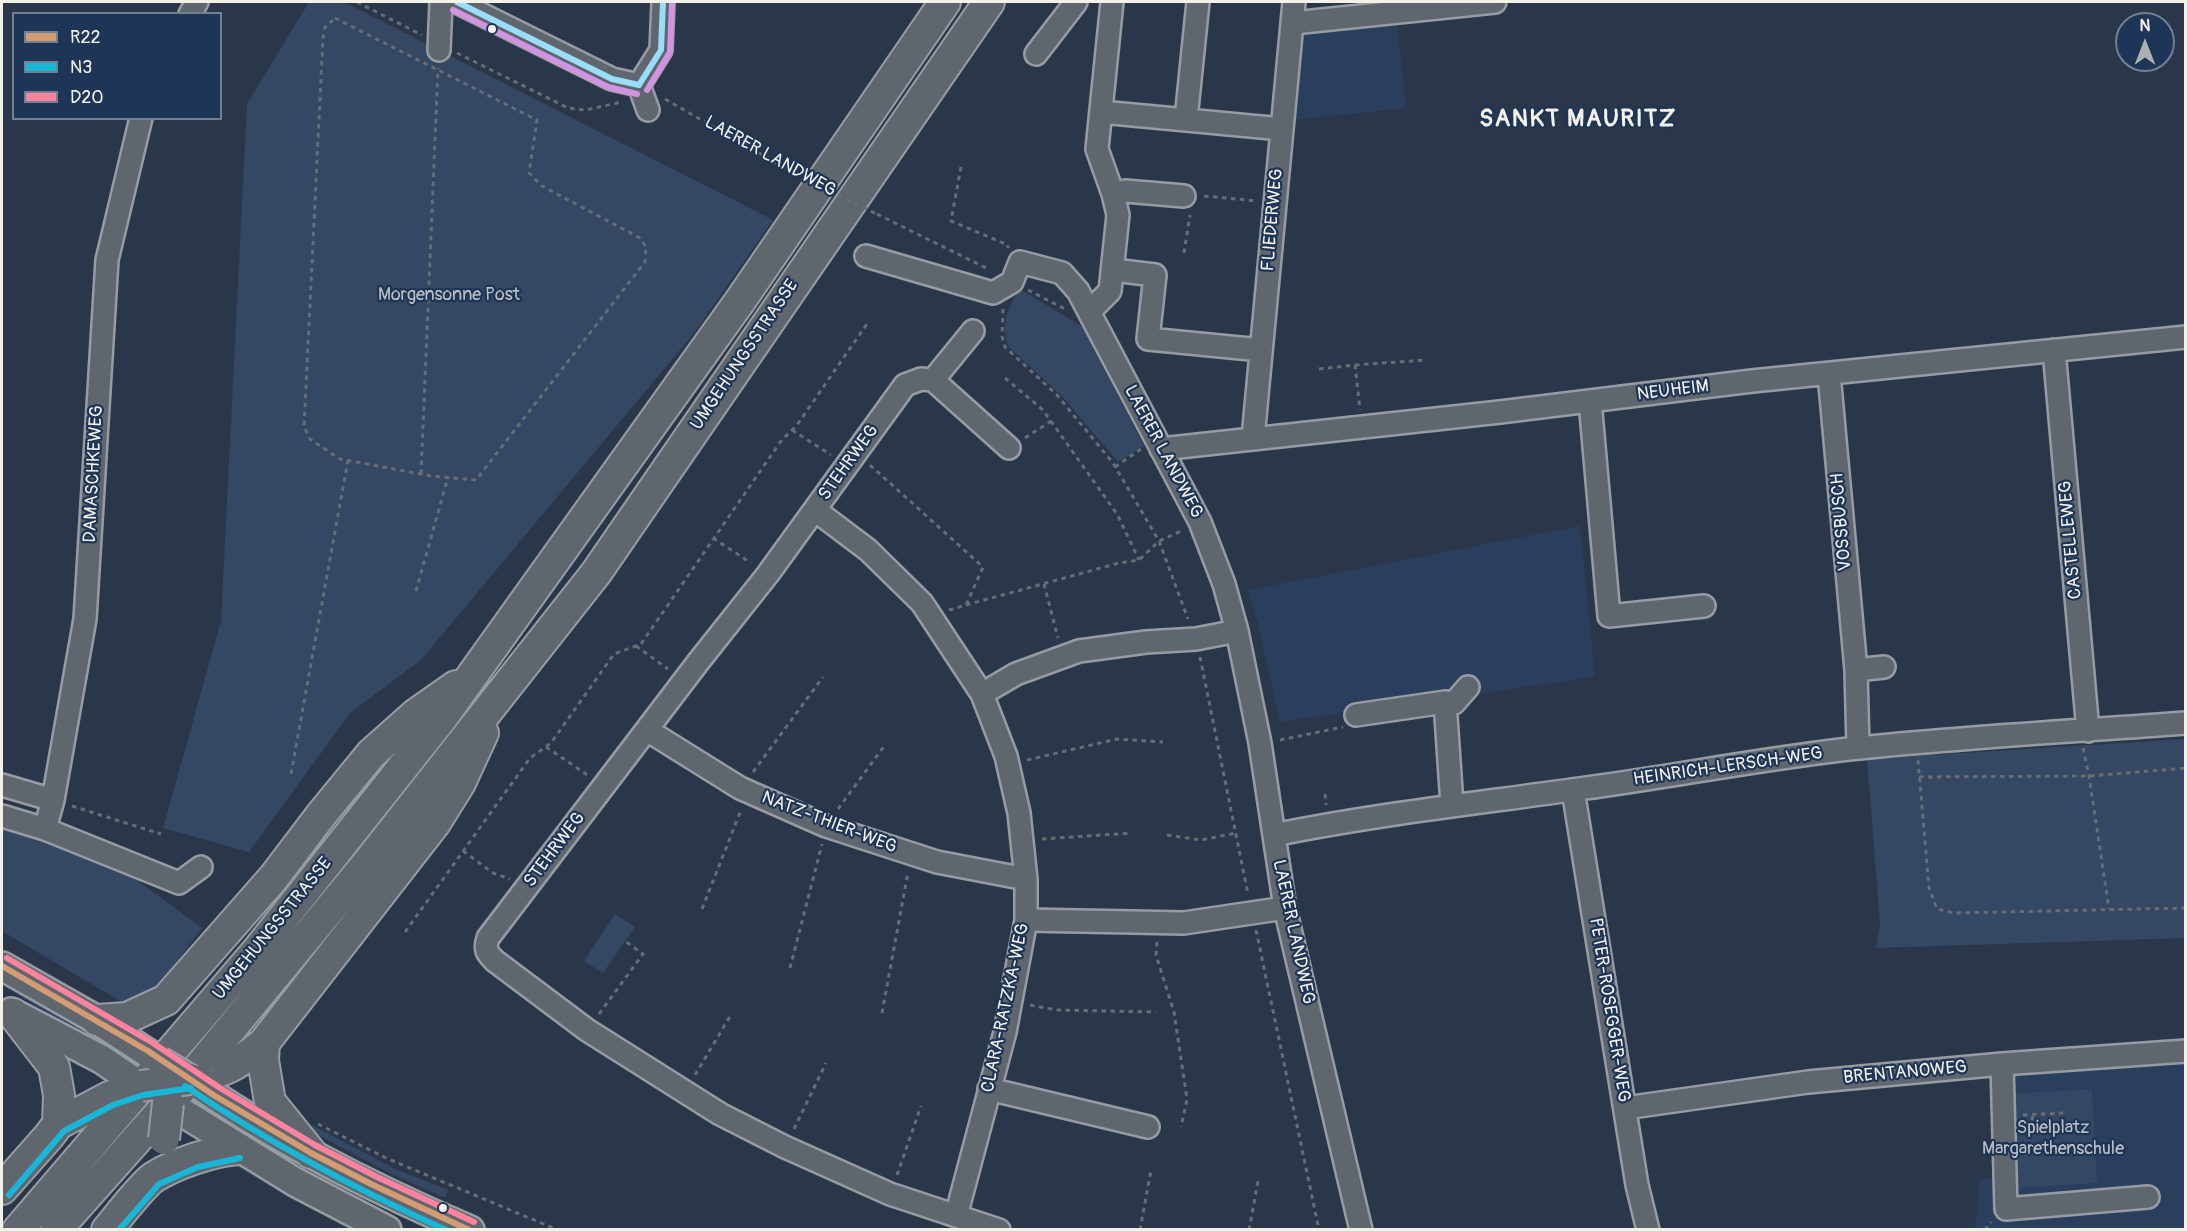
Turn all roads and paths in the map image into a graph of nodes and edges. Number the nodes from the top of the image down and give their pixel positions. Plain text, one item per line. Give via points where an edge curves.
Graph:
1 (357, 2) edge
2 (441, 2) edge
3 (457, 2) edge
4 (663, 2) edge
5 (945, 2) edge
6 (989, 2) edge
7 (1076, 2) edge
8 (1112, 2) edge
9 (1198, 2) edge
10 (1294, 2) edge
11 (1496, 2) edge
12 (1293, 23) junction
13 (439, 54) junction
14 (1036, 54) dead end
15 (639, 86) junction
16 (679, 107) dead end
17 (648, 110) dead end
18 (1101, 112) junction
19 (1186, 119) junction
20 (141, 120) edge
21 (1282, 129) junction
22 (961, 166) dead end
23 (1113, 194) junction
24 (1188, 196) junction
25 (1275, 202) junction
26 (1184, 253) dead end
27 (866, 256) dead end
28 (1014, 258) junction
29 (1113, 270) junction
30 (990, 271) dead end
31 (1012, 282) junction
32 (1003, 308) dead end
33 (1089, 312) junction
34 (869, 321) dead end
35 (973, 331) dead end
36 (2186, 337) edge
37 (1261, 350) junction
38 (2054, 350) junction
39 (1425, 360) dead end
40 (1356, 365) junction
41 (1319, 369) dead end
42 (1829, 374) junction
43 (1005, 378) dead end
44 (933, 380) junction
45 (1590, 401) junction
46 (1051, 421) junction
47 (1362, 426) junction
48 (792, 430) junction
49 (1253, 438) junction
50 (1158, 444) junction
51 (1009, 448) joint
52 (851, 458) junction
53 (348, 460) junction
54 (1115, 467) junction
55 (421, 474) junction
56 (448, 477) junction
57 (815, 510) junction
58 (1200, 522) junction
59 (713, 538) junction
60 (1159, 541) junction
61 (1139, 560) junction
62 (768, 574) junction
63 (1044, 584) junction
64 (416, 591) dead end
65 (966, 605) junction
66 (1704, 606) dead end
67 (930, 615) junction
68 (514, 617) junction
69 (1237, 631) junction
70 (1196, 639) junction
71 (636, 646) junction
72 (1062, 657) junction
73 (1884, 667) dead end
74 (1856, 670) junction
75 (471, 676) junction
76 (823, 677) dead end
77 (684, 681) junction
78 (1468, 687) dead end
79 (982, 694) junction
80 (493, 702) junction
81 (1445, 702) junction
82 (1356, 715) joint
83 (2186, 723) edge
84 (647, 730) junction
85 (2083, 731) junction
86 (1163, 742) dead end
87 (1260, 743) junction
88 (885, 745) dead end
89 (546, 747) junction
90 (1858, 748) junction
91 (1008, 765) junction
92 (2186, 768) edge
93 (291, 774) dead end
94 (2089, 776) junction
95 (2, 785) edge
96 (603, 786) junction
97 (744, 790) junction
98 (1573, 790) junction
99 (53, 800) junction
100 (1452, 805) junction
101 (2, 816) edge
102 (826, 826) junction
103 (45, 829) junction
104 (1132, 833) dead end
105 (1236, 833) junction
106 (161, 834) dead end
107 (1167, 835) dead end
108 (1274, 835) junction
109 (1022, 840) junction
110 (463, 851) junction
111 (911, 855) junction
112 (201, 867) dead end
113 (1026, 879) junction
114 (528, 886) junction
115 (1285, 908) junction
116 (2186, 908) edge
117 (702, 909) dead end
118 (2109, 909) junction
119 (1252, 914) junction
120 (1026, 920) junction
121 (1157, 922) junction
122 (405, 932) dead end
123 (625, 941) dead end
124 (2, 966) edge
125 (790, 968) dead end
126 (166, 1000) junction
127 (1011, 1001) junction
128 (7, 1010) edge
129 (1156, 1012) dead end
130 (732, 1013) dead end
131 (882, 1013) dead end
132 (97, 1020) junction
133 (587, 1030) junction
134 (264, 1043) junction
135 (2186, 1051) edge
136 (826, 1063) dead end
137 (2002, 1064) junction
138 (165, 1087) junction
139 (989, 1089) junction
140 (686, 1092) junction
141 (921, 1106) dead end
142 (1625, 1108) junction
143 (2064, 1113) dead end
144 (2004, 1116) junction
145 (317, 1123) dead end
146 (58, 1124) junction
147 (1148, 1127) dead end
148 (1181, 1127) dead end
149 (785, 1147) junction
150 (239, 1149) junction
151 (311, 1153) junction
152 (1151, 1170) dead end
153 (153, 1178) junction
154 (1258, 1181) dead end
155 (2, 1189) edge
156 (890, 1194) junction
157 (2148, 1197) dead end
158 (956, 1216) junction
159 (18, 1230) edge
160 (56, 1230) edge
161 (107, 1230) edge
162 (387, 1230) edge
163 (470, 1230) edge
164 (558, 1230) edge
165 (999, 1230) edge
166 (1140, 1230) edge
167 (1250, 1230) edge
168 (1319, 1230) edge
169 (1361, 1230) edge
170 (1648, 1230) edge

1 - 13 path
2 - 13 street
3 - 15 street via 612,79
4 - 15 street via 661,50
5 - 68 highway, UMGEHUNGSSTRASSE via 740,301
6 - 80 highway, UMGEHUNGSSTRASSE via 596,573
7 - 14 street
8 - 18 street
9 - 19 street
10 - 12 street, FLIEDERWEG
11 - 12 street
12 - 21 street, FLIEDERWEG
13 - 15 path via 568,108 586,110 617,103
13 - 53 path via 335,18 325,27 304,427 310,439
13 - 55 path
13 - 56 path via 537,120 529,173 543,186 640,238 646,247 645,262 476,480
15 - 17 street
16 - 30 path, LAERER LANDWEG, bridge via 806,180
18 - 19 street
18 - 23 street via 1097,149
19 - 21 street
20 - 99 street, DAMASCHKEWEG via 107,260 85,619
21 - 25 street, FLIEDERWEG
22 - 28 path via 951,221 1008,245
23 - 24 street via 1125,190
23 - 29 street via 1118,215
24 - 25 path
24 - 26 path
25 - 37 street, FLIEDERWEG
27 - 31 street via 993,293
28 - 31 street
28 - 33 street, LAERER LANDWEG via 1062,273
29 - 33 street via 1110,291
29 - 37 street via 1155,275 1148,339
31 - 33 path via 1080,317
32 - 54 path via 1005,347 1057,395
33 - 50 street, LAERER LANDWEG
34 - 48 path
35 - 44 street
36 - 38 street, NEUHEIM
37 - 49 street, FLIEDERWEG
38 - 42 street, NEUHEIM
38 - 85 street, CASTELLEWEG
39 - 40 path
40 - 41 path
40 - 47 path
42 - 45 street, NEUHEIM
42 - 74 street, VOSSBUSCH
43 - 46 path
44 - 51 street
44 - 52 street, STEHRWEG via 921,379 905,385
45 - 47 street, NEUHEIM
45 - 66 street via 1609,616
46 - 51 path
46 - 61 path via 1117,514
47 - 49 street, NEUHEIM
48 - 52 path
48 - 59 path
49 - 50 street, NEUHEIM
50 - 54 path
50 - 58 street, LAERER LANDWEG
52 - 57 street, STEHRWEG
52 - 65 path via 983,567
53 - 55 path
53 - 93 path
54 - 60 path
55 - 56 path
56 - 64 path
57 - 62 street, STEHRWEG
57 - 67 street, CLARA-RATZKA-WEG via 868,550
58 - 60 path
58 - 69 street, LAERER LANDWEG
59 - 62 path
59 - 71 path
60 - 61 path
60 - 70 path
61 - 63 path
62 - 77 street, STEHRWEG
63 - 65 path
63 - 72 path
65 - 67 path
67 - 79 street, CLARA-RATZKA-WEG
68 - 75 highway, UMGEHUNGSSTRASSE
68 - 80 highway, UMGEHUNGSSTRASSE
69 - 70 street
69 - 87 street, LAERER LANDWEG
70 - 72 street via 1098,648
70 - 105 path
71 - 77 path
71 - 89 path via 614,654
72 - 79 street via 1016,674
73 - 74 street
74 - 90 street, VOSSBUSCH
75 - 126 highway via 416,714 371,754 274,877
75 - 159 highway, UMGEHUNGSSTRASSE via 257,951
76 - 97 path
77 - 84 street, STEHRWEG
78 - 81 street via 1454,703
79 - 91 street, CLARA-RATZKA-WEG
80 - 134 highway via 480,744 435,823
80 - 160 highway, UMGEHUNGSSTRASSE via 359,875 177,1094
81 - 82 street
81 - 100 street
82 - 87 path via 1342,718 1343,728
83 - 85 street, HEINRICH-LERSCH-WEG
84 - 96 street, STEHRWEG
84 - 97 street, NATZ-THIER-WEG
85 - 90 street, HEINRICH-LERSCH-WEG
85 - 94 path
86 - 91 path via 1118,739
87 - 108 street, LAERER LANDWEG
88 - 102 path
89 - 96 path
89 - 110 path via 530,758
90 - 98 street, HEINRICH-LERSCH-WEG
91 - 109 street, CLARA-RATZKA-WEG
92 - 94 path
94 - 118 path
94 - 118 path via 1919,777 1929,888 1937,909 1954,913
95 - 99 street
96 - 114 street, STEHRWEG
97 - 102 street, NATZ-THIER-WEG
97 - 117 path
98 - 100 street, HEINRICH-LERSCH-WEG
98 - 142 street, PETER-ROSEGGER-WEG
99 - 103 street, DAMASCHKEWEG
99 - 106 path
100 - 108 street, HEINRICH-LERSCH-WEG
101 - 103 street
102 - 111 street, NATZ-THIER-WEG
102 - 125 path
103 - 112 street via 179,883
104 - 109 path
105 - 107 path via 1201,840
105 - 119 path
108 - 115 street, LAERER LANDWEG
109 - 113 street, CLARA-RATZKA-WEG
110 - 114 path via 493,873
110 - 122 path
111 - 113 street, NATZ-THIER-WEG
111 - 131 path
113 - 120 street, CLARA-RATZKA-WEG
114 - 133 street, STEHRWEG via 488,938 487,954
115 - 119 street
115 - 169 street, LAERER LANDWEG
116 - 118 path
119 - 121 street via 1184,923
119 - 168 path
120 - 121 street
120 - 127 street, CLARA-RATZKA-WEG
121 - 148 path via 1156,955 1174,1012 1187,1099
123 - 133 path via 643,954
124 - 132 main road
126 - 132 highway via 127,1018
126 - 138 highway
127 - 129 path via 1056,1010
127 - 139 street, CLARA-RATZKA-WEG
128 - 138 main road
128 - 146 highway via 54,1067 59,1095
130 - 140 path
132 - 138 main road
133 - 140 street, STEHRWEG
134 - 138 highway via 244,1059
134 - 151 highway via 270,1102
135 - 137 street, BRENTANOWEG
136 - 149 path
137 - 142 street, BRENTANOWEG via 1808,1082
137 - 144 street
138 - 138 path, bridge
138 - 146 highway
138 - 150 main road
138 - 151 main road
138 - 153 highway
139 - 147 street
139 - 158 street, CLARA-RATZKA-WEG
140 - 149 street, STEHRWEG
141 - 156 path
142 - 170 street, PETER-ROSEGGER-WEG
143 - 144 path
144 - 157 street via 2006,1209
145 - 164 path via 386,1158
146 - 155 highway
149 - 156 street, STEHRWEG
150 - 153 highway via 204,1155
150 - 162 main road
151 - 163 main road
152 - 166 path
153 - 161 highway
154 - 167 path
156 - 158 street, STEHRWEG
158 - 165 street, STEHRWEG

